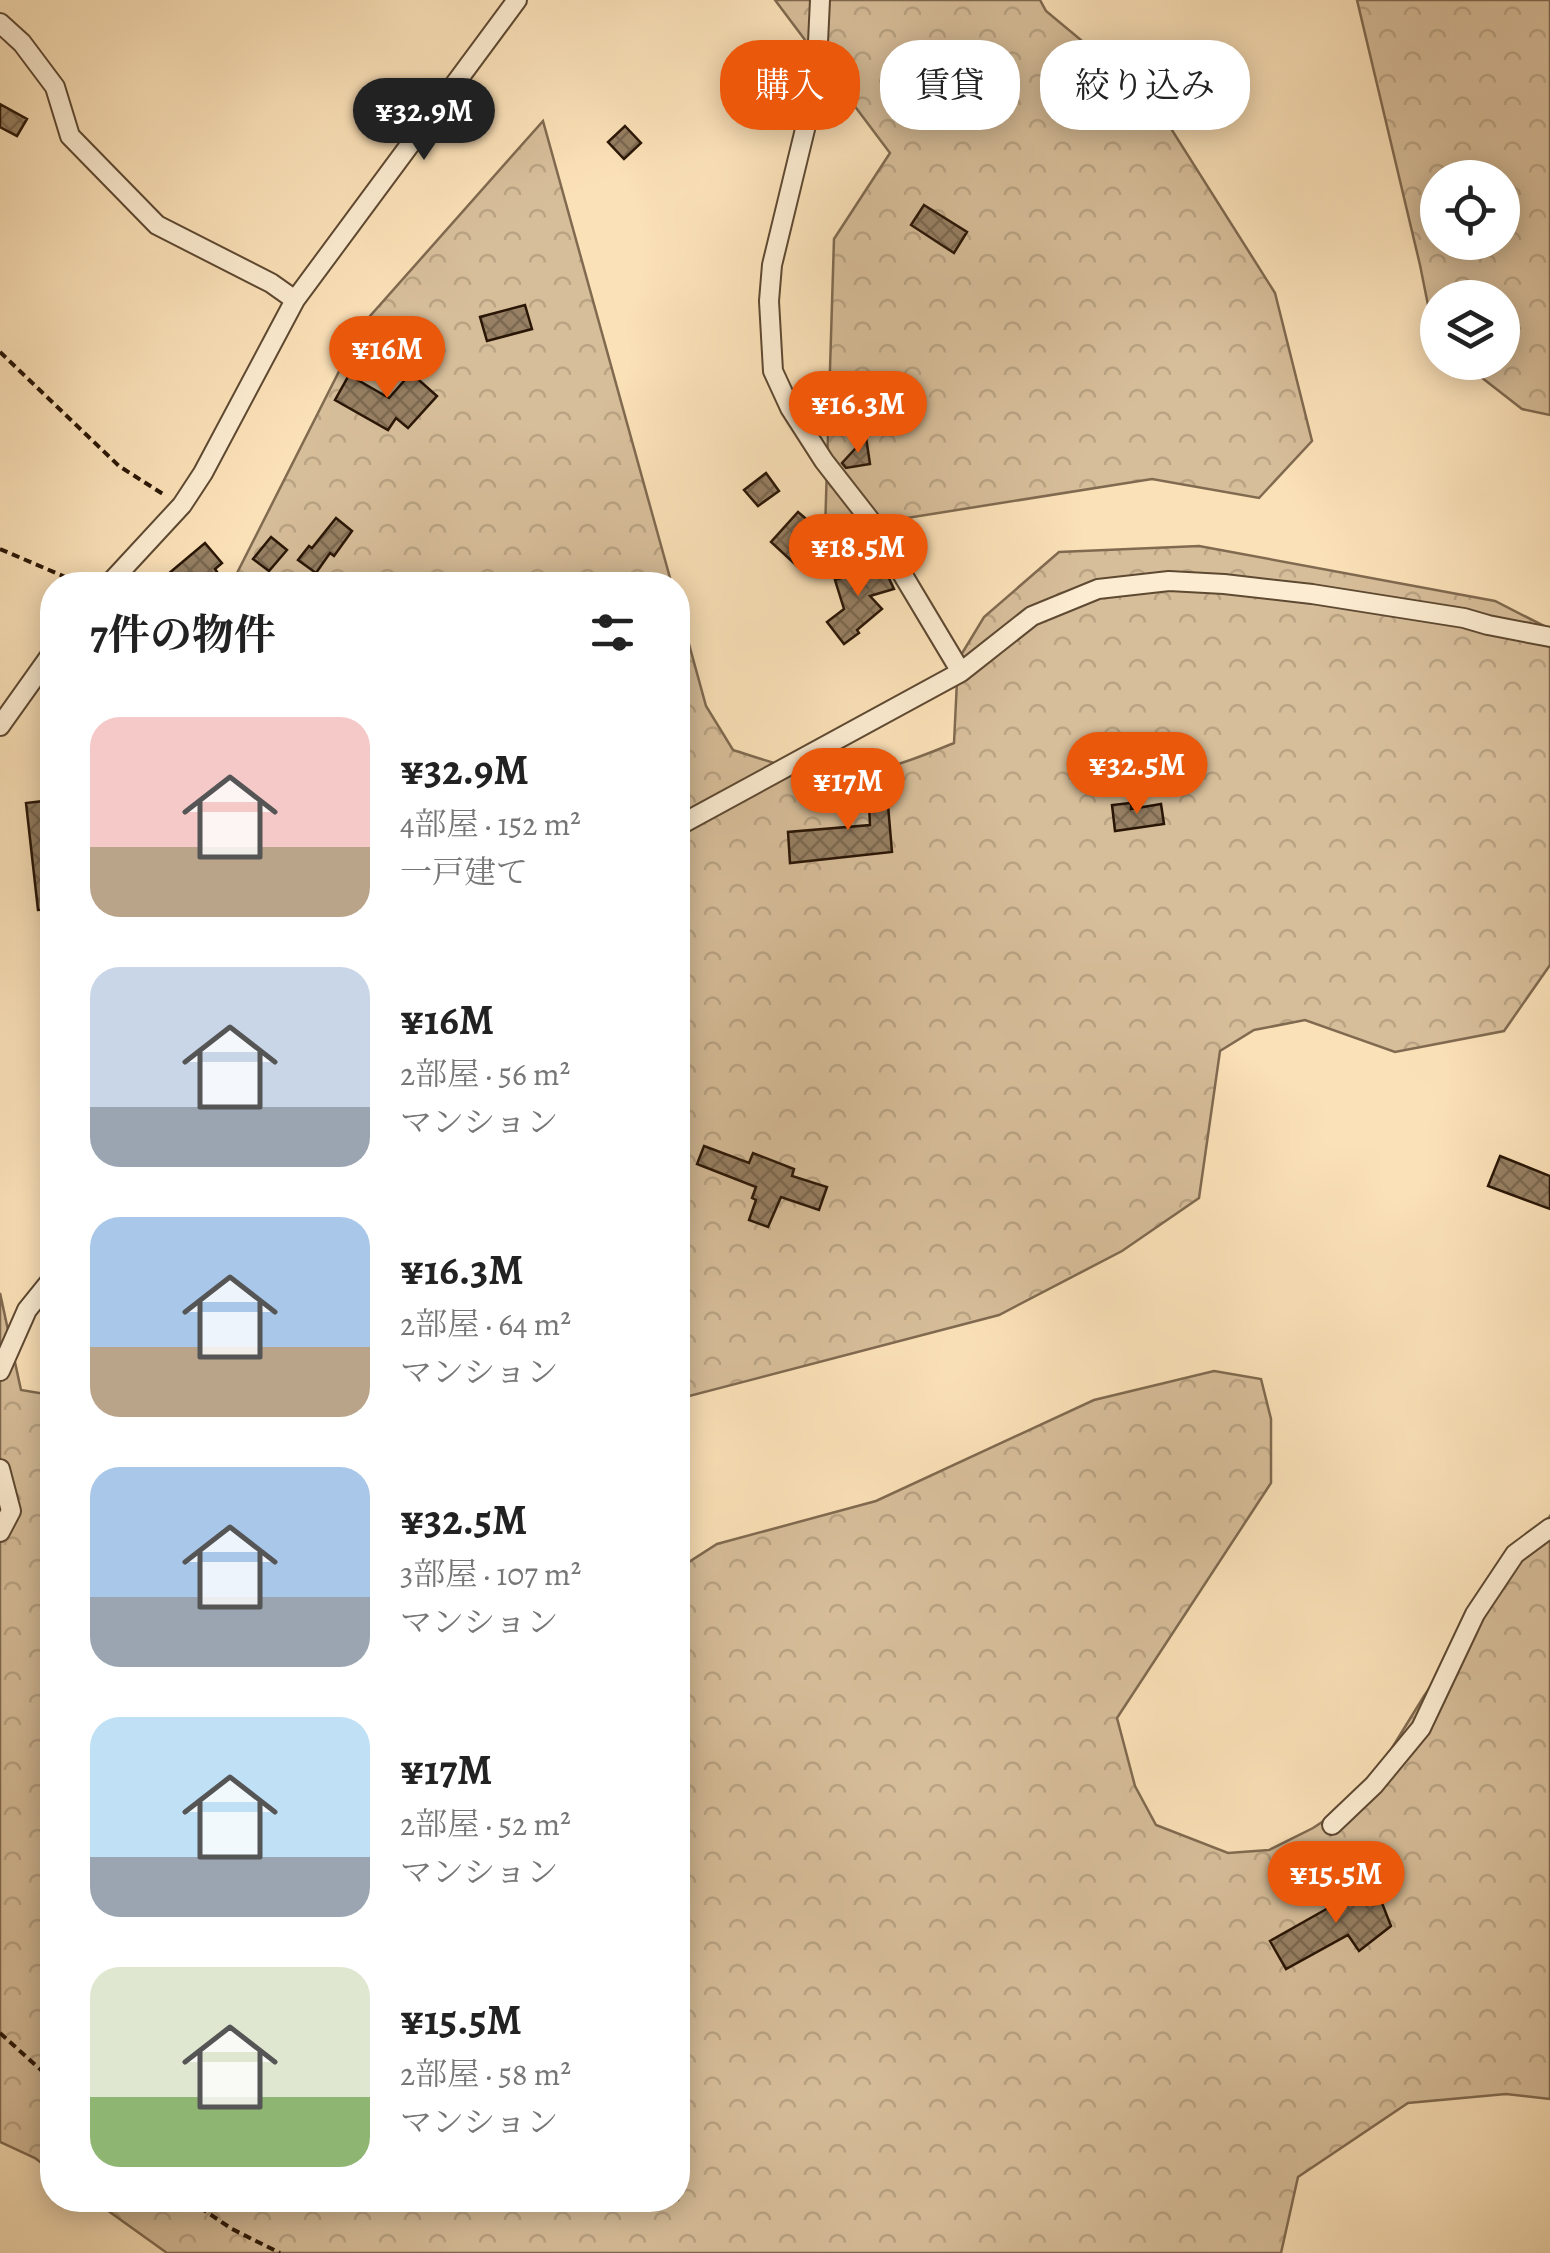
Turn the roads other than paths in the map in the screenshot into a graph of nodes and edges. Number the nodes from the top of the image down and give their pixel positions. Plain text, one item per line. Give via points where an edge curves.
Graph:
1 (517, 0) edge
2 (820, 0) edge
3 (0, 23) edge
4 (296, 300) junction
5 (120, 572) edge
6 (1550, 638) edge
7 (40, 670) edge
8 (961, 672) junction
9 (0, 726) edge
10 (690, 819) edge
11 (40, 1294) edge
12 (0, 1371) edge
13 (0, 1469) edge
14 (1550, 1528) edge
15 (0, 1532) edge
16 (1332, 1825) dead end

1 - 4 street
2 - 8 street via 816,84 772,265 774,370 790,408 870,520
3 - 4 street via 55,87 70,136 157,225
4 - 5 street via 204,473
6 - 8 street via 1312,594 1169,581 1098,589 1032,616
7 - 9 street
8 - 10 street
11 - 12 street
13 - 15 street via 11,1511
14 - 16 street via 1515,1554 1475,1614 1421,1728

